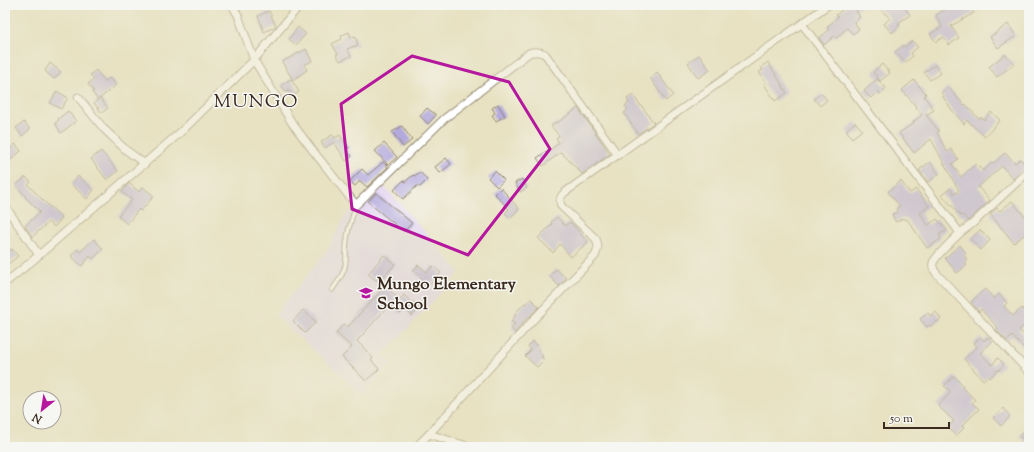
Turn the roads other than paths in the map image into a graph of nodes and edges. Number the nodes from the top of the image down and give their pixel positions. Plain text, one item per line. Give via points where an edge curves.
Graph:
1 (232, 5) edge
2 (300, 5) edge
3 (828, 5) edge
4 (802, 24) junction
5 (254, 60) junction
6 (78, 97) dead end
7 (618, 155) junction
8 (145, 164) junction
9 (1029, 171) edge
10 (356, 205) junction
11 (5, 206) edge
12 (960, 233) junction
13 (39, 255) junction
14 (5, 283) edge
15 (332, 290) dead end
16 (1029, 372) edge
17 (429, 434) junction
18 (416, 447) edge
19 (470, 447) edge

1 - 5 street via 238,14
2 - 5 street
3 - 4 street
4 - 7 street
4 - 12 street
5 - 8 street
5 - 10 street via 292,123
6 - 8 street via 104,129
7 - 10 street via 545,54 534,51 528,53 444,119
7 - 17 street via 564,193 559,202 560,206 596,239 598,250 595,256
8 - 13 street
9 - 12 street
10 - 15 lane via 346,240 345,268
11 - 13 street
12 - 16 street via 936,259 933,268
13 - 14 street
17 - 18 street
17 - 19 street

